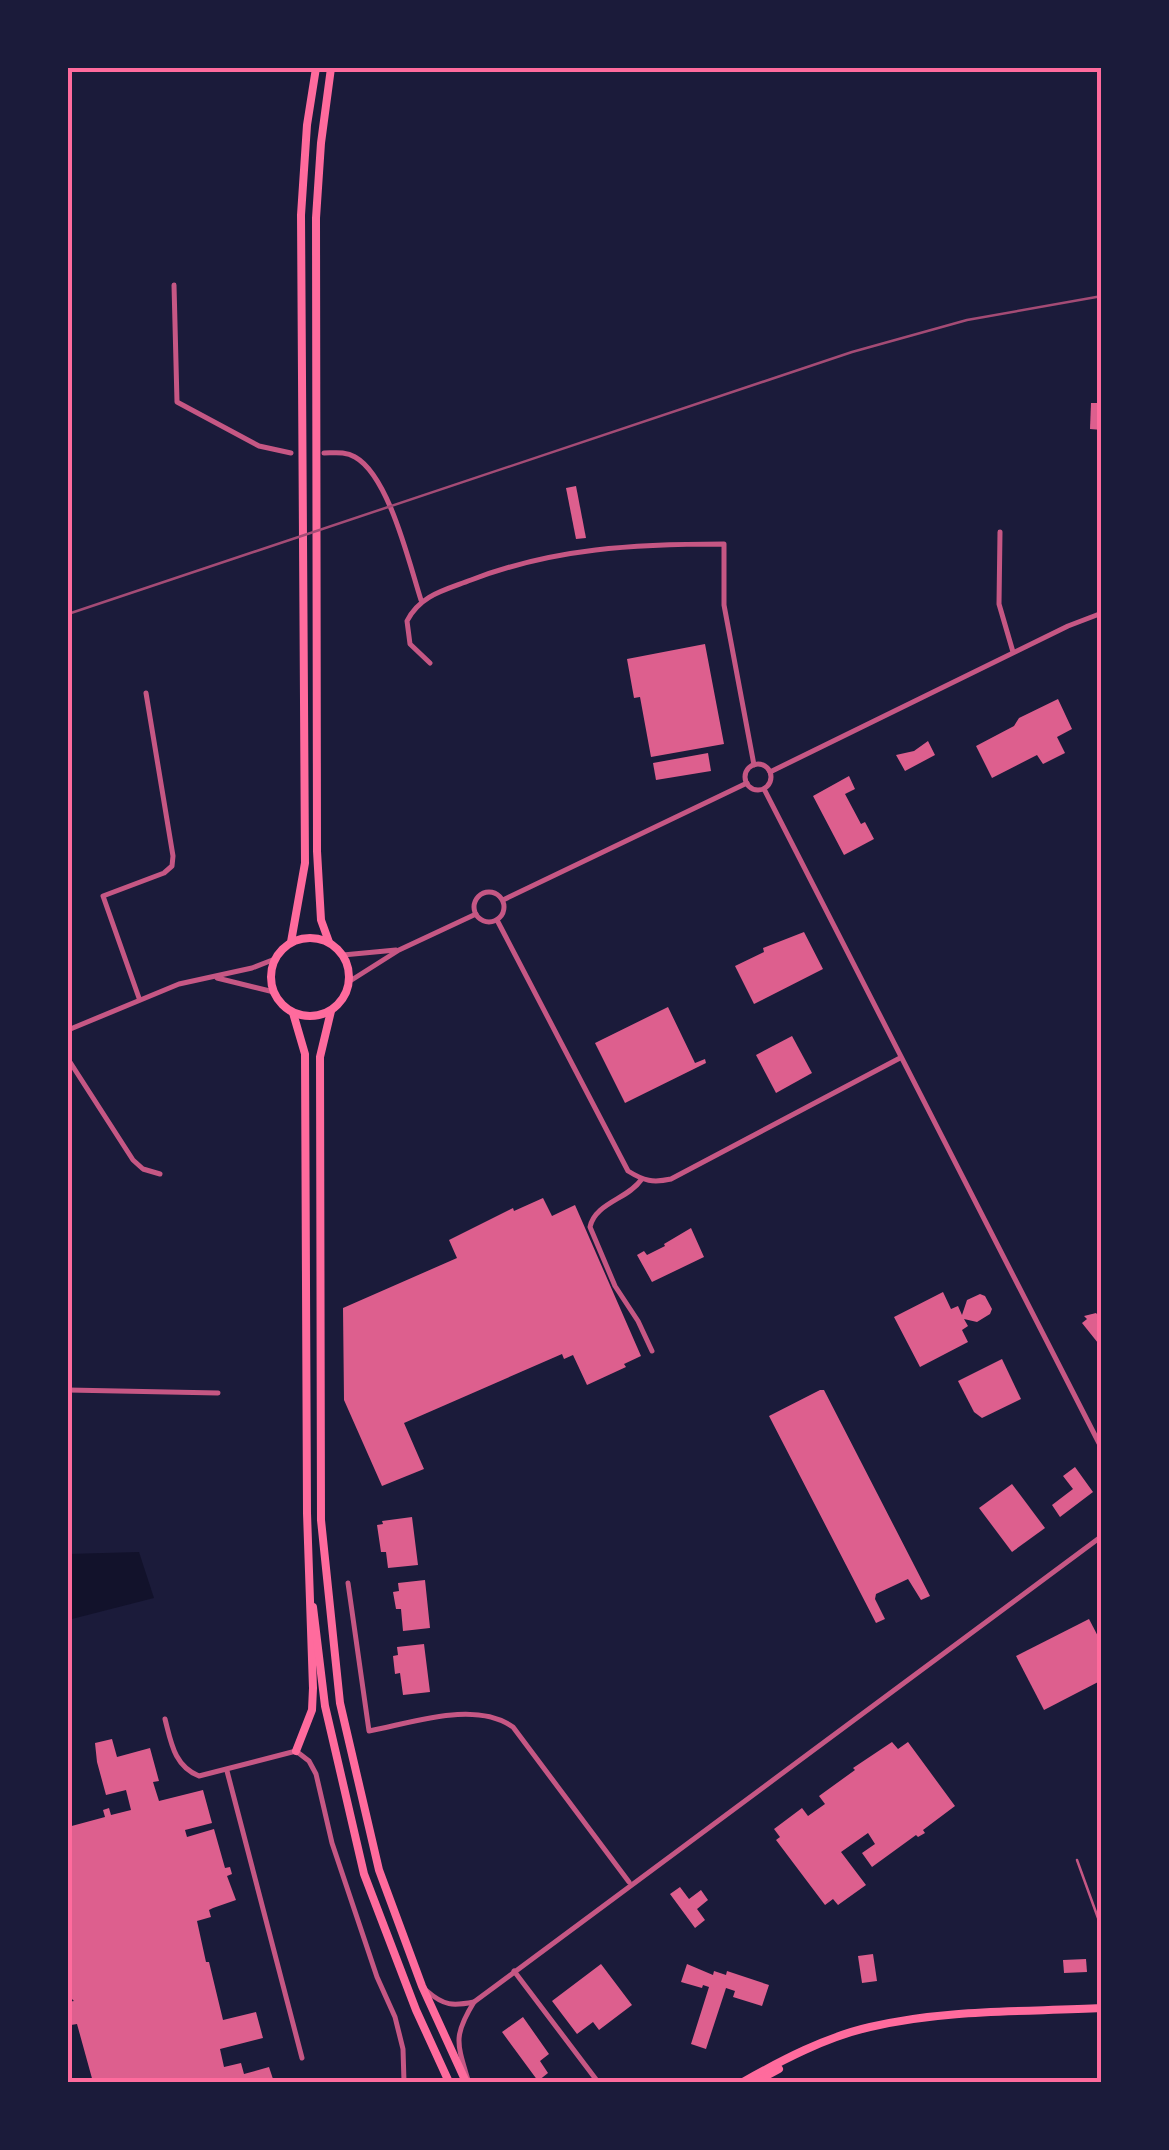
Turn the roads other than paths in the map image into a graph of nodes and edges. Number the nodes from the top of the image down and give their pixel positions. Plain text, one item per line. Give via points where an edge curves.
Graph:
1 (316, 68) edge
2 (332, 68) edge
3 (174, 286) dead end
4 (291, 452) dead end
5 (324, 452) dead end
6 (1000, 532) dead end
7 (421, 600) junction
8 (1102, 612) edge
9 (1013, 652) junction
10 (430, 663) dead end
11 (146, 693) dead end
12 (754, 765) junction
13 (770, 772) junction
14 (747, 783) junction
15 (764, 789) junction
16 (503, 900) junction
17 (476, 914) junction
18 (497, 920) junction
19 (291, 942) junction
20 (329, 942) junction
21 (399, 950) junction
22 (343, 955) junction
23 (276, 959) junction
24 (214, 978) junction
25 (350, 981) junction
26 (274, 992) junction
27 (140, 998) junction
28 (331, 1011) junction
29 (293, 1012) junction
30 (68, 1030) edge
31 (900, 1058) junction
32 (68, 1059) edge
33 (160, 1174) dead end
34 (641, 1180) junction
35 (652, 1351) dead end
36 (68, 1390) edge
37 (218, 1393) dead end
38 (1102, 1448) edge
39 (1102, 1536) edge
40 (309, 1572) junction
41 (348, 1584) dead end
42 (165, 1718) dead end
43 (296, 1752) junction
44 (227, 1770) junction
45 (1077, 1860) dead end
46 (629, 1884) junction
47 (1102, 1929) edge
48 (514, 1971) junction
49 (422, 1986) junction
50 (474, 2002) junction
51 (1102, 2008) edge
52 (826, 2042) junction
53 (302, 2058) dead end
54 (404, 2082) edge
55 (449, 2082) edge
56 (468, 2082) edge
57 (598, 2082) edge
58 (742, 2082) edge
59 (755, 2082) edge

1 - 19 main road via 301,215 304,862
2 - 20 main road via 316,218 317,851 321,920
3 - 4 street via 177,402 258,446
5 - 7 street via 358,458 375,475
6 - 9 street via 999,604
7 - 10 street via 407,620 407,633
7 - 12 street via 547,556 644,544 724,544 724,604
8 - 9 street
9 - 13 street
11 - 27 street via 172,866 103,896
12 - 13 street
12 - 14 street
13 - 15 street
14 - 15 street
14 - 16 street
15 - 31 street
16 - 17 street via 482,894
16 - 18 street
17 - 18 street
17 - 21 street
18 - 34 street via 628,1171
19 - 20 main road
19 - 23 main road
20 - 22 main road
21 - 22 street
21 - 25 street
22 - 25 main road
23 - 24 street
23 - 26 main road
24 - 26 street
24 - 27 street
25 - 28 main road
26 - 29 main road
27 - 30 street
28 - 29 main road
28 - 49 main road via 320,1057 321,1520 340,1703 379,1870
29 - 40 main road via 305,1054
31 - 34 street via 671,1178
31 - 38 street
32 - 33 street via 134,1160
34 - 35 street via 597,1213 590,1228
36 - 37 street
39 - 46 street
40 - 43 main road via 312,1710
40 - 55 main road via 325,1706 364,1874
41 - 46 street via 369,1731 471,1713 500,1718
42 - 44 street via 174,1754 188,1772
43 - 44 street
43 - 54 street via 316,1774 332,1843 395,2016
44 - 53 street
45 - 47 lane
46 - 48 street
48 - 50 street
48 - 57 street
49 - 50 street via 452,2006
49 - 56 main road
50 - 56 street via 456,2041
51 - 52 main road via 917,2018
52 - 58 main road
52 - 59 main road

